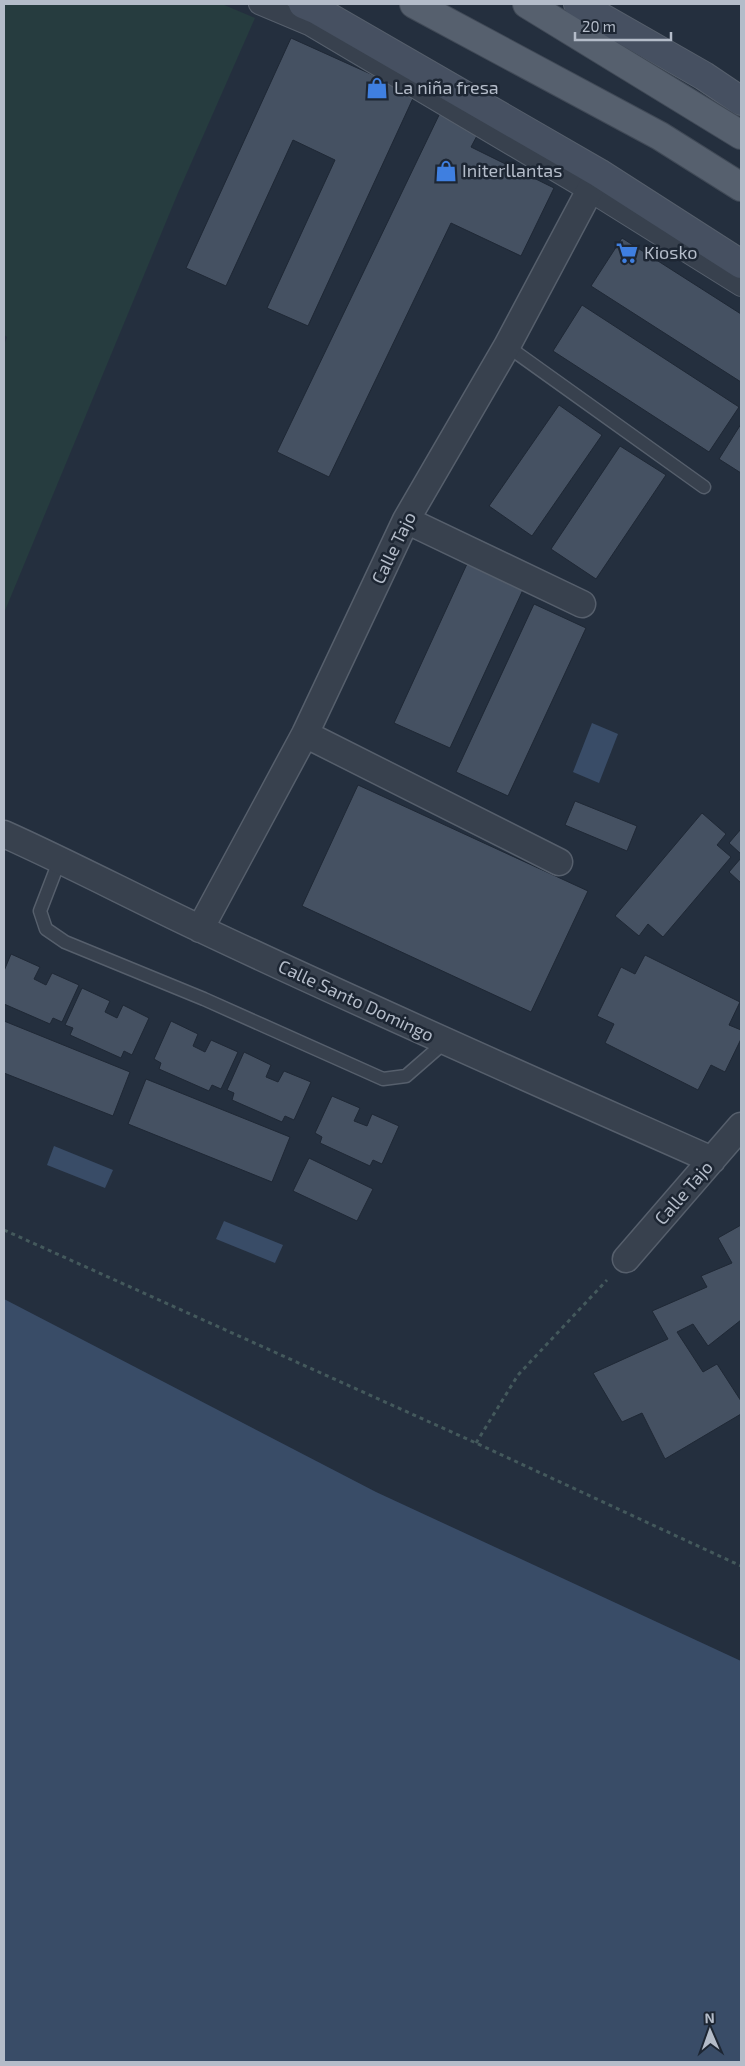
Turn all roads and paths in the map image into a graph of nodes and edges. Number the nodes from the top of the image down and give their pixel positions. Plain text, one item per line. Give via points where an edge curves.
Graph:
1 (259, 4) edge
2 (414, 4) edge
3 (526, 4) edge
4 (578, 4) edge
5 (311, 6) edge
6 (741, 101) edge
7 (741, 136) edge
8 (594, 182) junction
9 (741, 187) edge
10 (741, 264) edge
11 (741, 286) edge
12 (507, 346) junction
13 (704, 487) dead end
14 (406, 520) junction
15 (582, 604) dead end
16 (305, 734) junction
17 (4, 834) edge
18 (60, 859) junction
19 (559, 862) dead end
20 (200, 929) junction
21 (445, 1042) junction
22 (741, 1126) edge
23 (712, 1160) junction
24 (4, 1230) edge
25 (626, 1259) joint
26 (476, 1443) junction
27 (741, 1566) edge

1 - 8 street via 309,25
2 - 9 main road via 660,136
3 - 7 main road
4 - 6 main road via 704,76
5 - 8 main road
8 - 10 main road
8 - 11 street
8 - 12 street, Calle Tajo
12 - 13 lane
12 - 14 street, Calle Tajo
14 - 15 street
14 - 16 street, Calle Tajo
16 - 19 street
16 - 20 street, Calle Tajo
17 - 18 street, Calle Santo Domingo
18 - 20 street, Calle Santo Domingo
18 - 21 lane via 40,911 46,929 65,942 204,999 383,1079 406,1076
20 - 21 street, Calle Santo Domingo
21 - 23 street, Calle Santo Domingo
22 - 23 street, Calle Tajo
23 - 25 street, Calle Tajo
24 - 26 path
25 - 26 path via 518,1375
26 - 27 path

